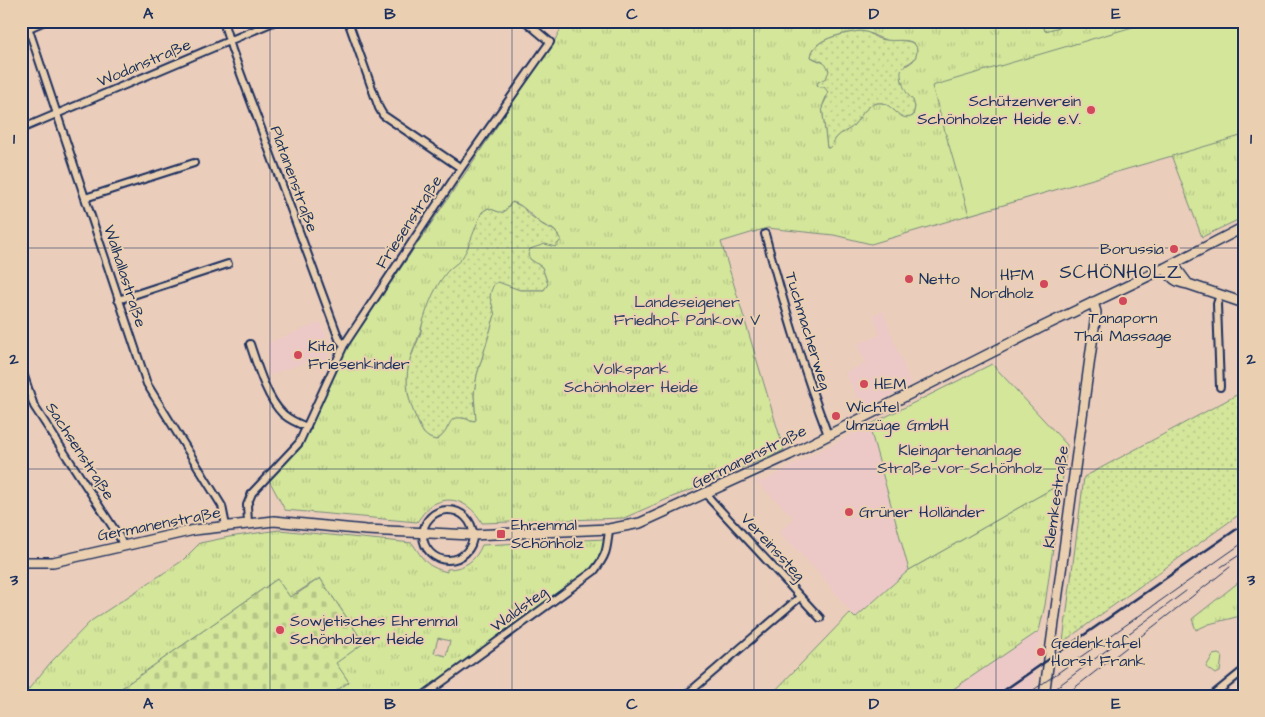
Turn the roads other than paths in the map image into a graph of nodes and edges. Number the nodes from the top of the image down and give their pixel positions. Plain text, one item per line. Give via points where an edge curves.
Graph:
1 (44, 21) edge
2 (223, 21) edge
3 (276, 21) edge
4 (348, 21) edge
5 (525, 21) edge
6 (28, 24) edge
7 (230, 42) junction
8 (58, 114) junction
9 (21, 129) edge
10 (194, 163) dead end
11 (461, 168) junction
12 (85, 198) junction
13 (1244, 227) edge
14 (765, 234) dead end
15 (228, 264) dead end
16 (1169, 266) junction
17 (1220, 295) junction
18 (118, 300) junction
19 (1093, 302) junction
20 (1244, 303) edge
21 (250, 344) dead end
22 (344, 345) junction
23 (21, 367) edge
24 (1220, 387) dead end
25 (307, 427) junction
26 (828, 435) junction
27 (708, 493) junction
28 (248, 523) junction
29 (226, 526) junction
30 (609, 529) junction
31 (423, 533) junction
32 (472, 535) junction
33 (123, 546) junction
34 (21, 562) edge
35 (800, 597) junction
36 (820, 618) dead end
37 (1244, 670) edge
38 (423, 696) edge
39 (684, 696) edge
40 (1044, 696) edge
41 (1212, 696) edge

1 - 6 street
2 - 7 street, Platanenstraße
3 - 7 street, Wodanstraße
4 - 11 street via 383,115
5 - 11 street, Friesenstraße via 550,42
6 - 8 street, Walhallastraße
7 - 8 street, Wodanstraße
7 - 22 street, Platanenstraße via 339,340
8 - 9 street, Wodanstraße
8 - 12 street, Walhallastraße
10 - 12 street
11 - 22 street, Friesenstraße
12 - 18 street, Walhallastraße
13 - 16 main road, Germanenstraße
14 - 26 street, Tuchmacherweg via 797,350
15 - 18 street
16 - 17 main road via 1172,278 1179,283
16 - 19 main road, Germanenstraße
17 - 20 main road
17 - 24 street via 1217,304
18 - 29 street, Walhallastraße via 147,384 222,506
19 - 26 main road, Germanenstraße
19 - 40 main road, Klemkestraße via 1095,321
21 - 25 street via 260,375 276,406 282,414
22 - 25 street, Friesenstraße
23 - 33 street, Sachsenstraße via 34,406
25 - 28 street, Friesenstraße via 289,456 252,494 247,505
26 - 27 main road, Germanenstraße
27 - 30 main road, Germanenstraße via 640,523
27 - 35 street, Vereinssteg
28 - 29 main road, Germanenstraße
28 - 31 main road, Germanenstraße via 292,522
29 - 33 main road, Germanenstraße
30 - 32 main road, Germanenstraße
30 - 38 street, Waldsteg via 608,550 594,572
31 - 32 main road, Germanenstraße
31 - 32 street via 431,517 452,511 464,517 472,528
31 - 32 street via 425,545 432,555 443,560 464,554
33 - 34 main road, Germanenstraße via 53,562
35 - 36 street, Vereinssteg
35 - 39 street
37 - 41 street

